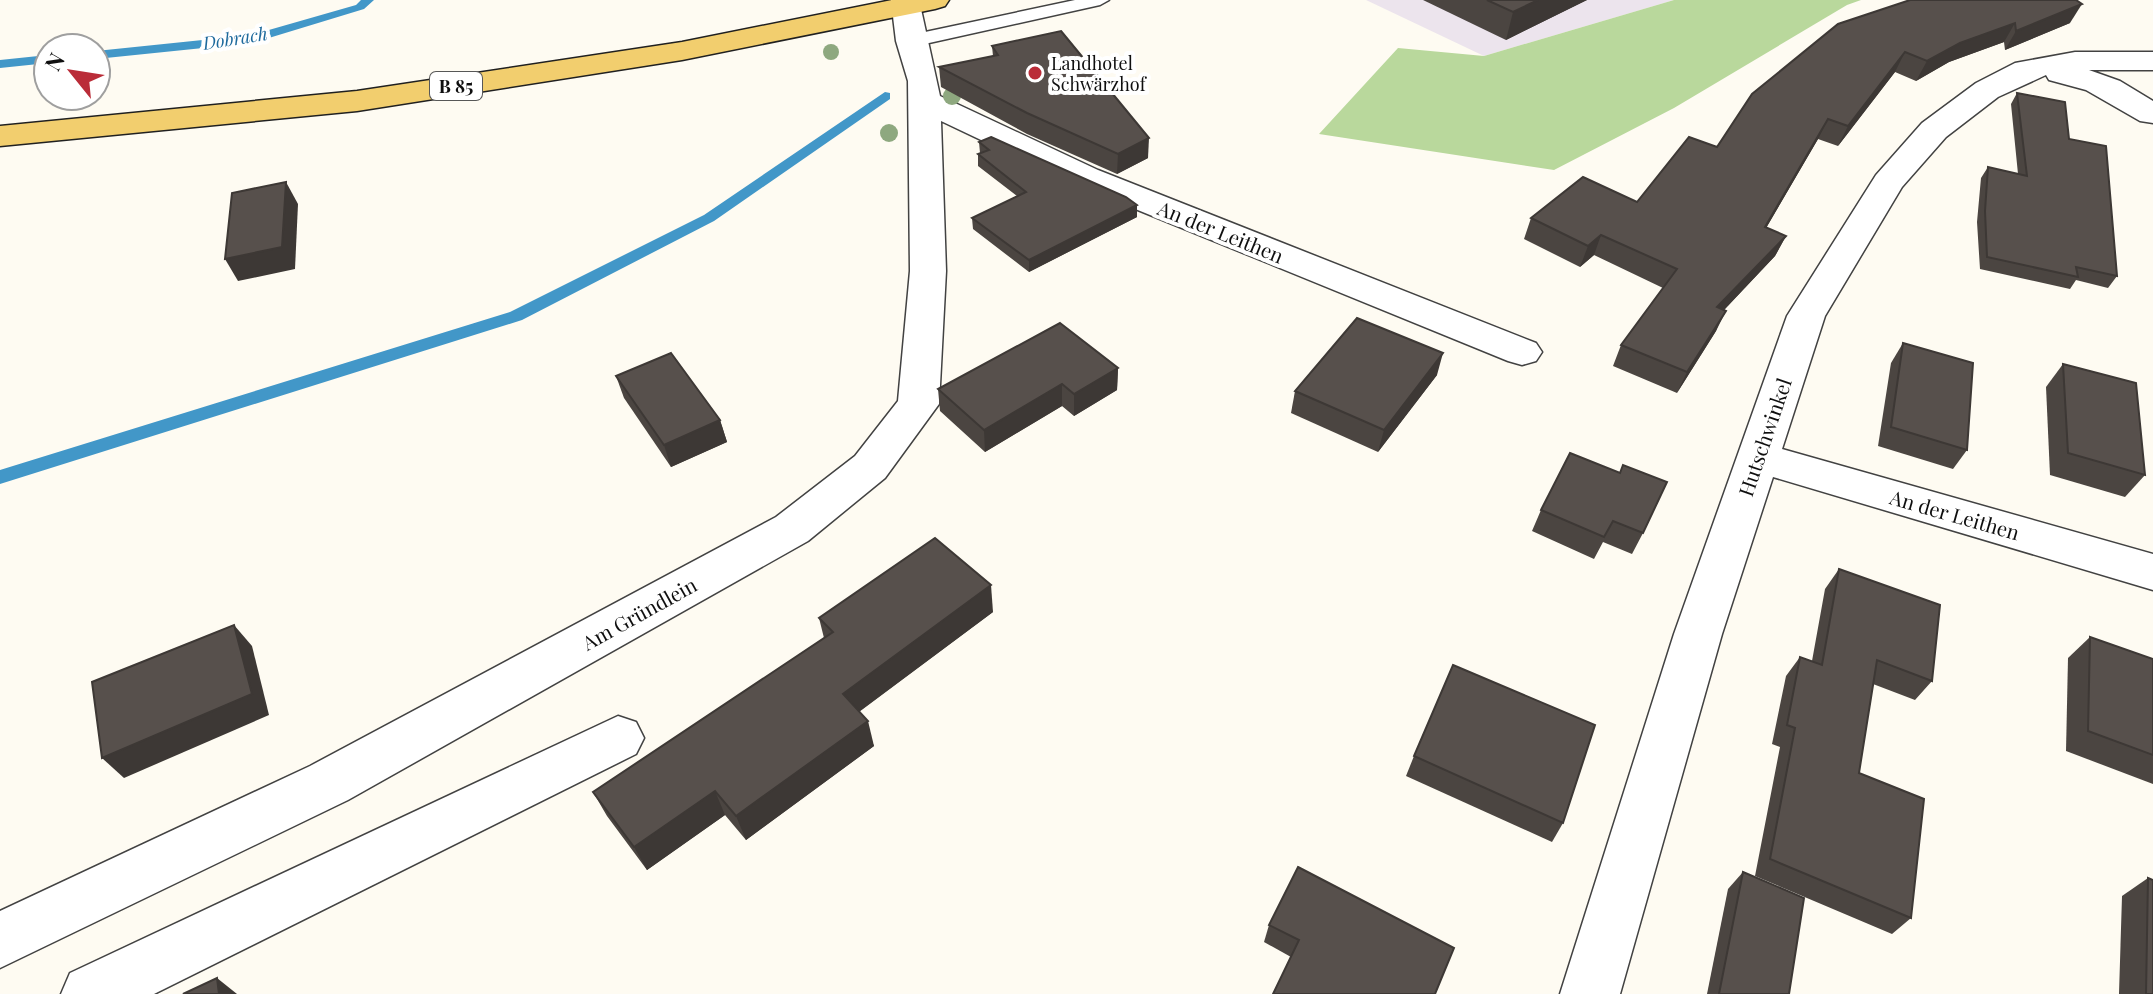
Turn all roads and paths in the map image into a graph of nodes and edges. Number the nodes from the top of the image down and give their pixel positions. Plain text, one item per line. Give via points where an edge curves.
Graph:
1 (1100, 0) edge
2 (916, 2) edge
3 (911, 41) junction
4 (2149, 60) edge
5 (2032, 69) junction
6 (925, 101) junction
7 (2152, 116) edge
8 (0, 136) edge
9 (1522, 352) dead end
10 (1757, 457) junction
11 (2153, 572) edge
12 (618, 738) dead end
13 (0, 940) edge
14 (91, 994) edge
15 (1590, 994) edge

1 - 3 lane
2 - 3 street, Am Gründlein
2 - 8 main road, B 85 via 682,51 357,101
3 - 6 street, Am Gründlein
4 - 5 street, Hutschwinkel via 2075,61
4 - 7 street
5 - 7 street via 2096,82 2128,96
5 - 10 street, Hutschwinkel via 1987,90 1934,130 1888,182 1806,316
6 - 9 street, An der Leithen via 1086,177
6 - 13 street, Am Gründlein via 928,271 918,404 870,467 792,529 342,776
10 - 11 street, An der Leithen
10 - 15 street, Hutschwinkel
12 - 14 street

